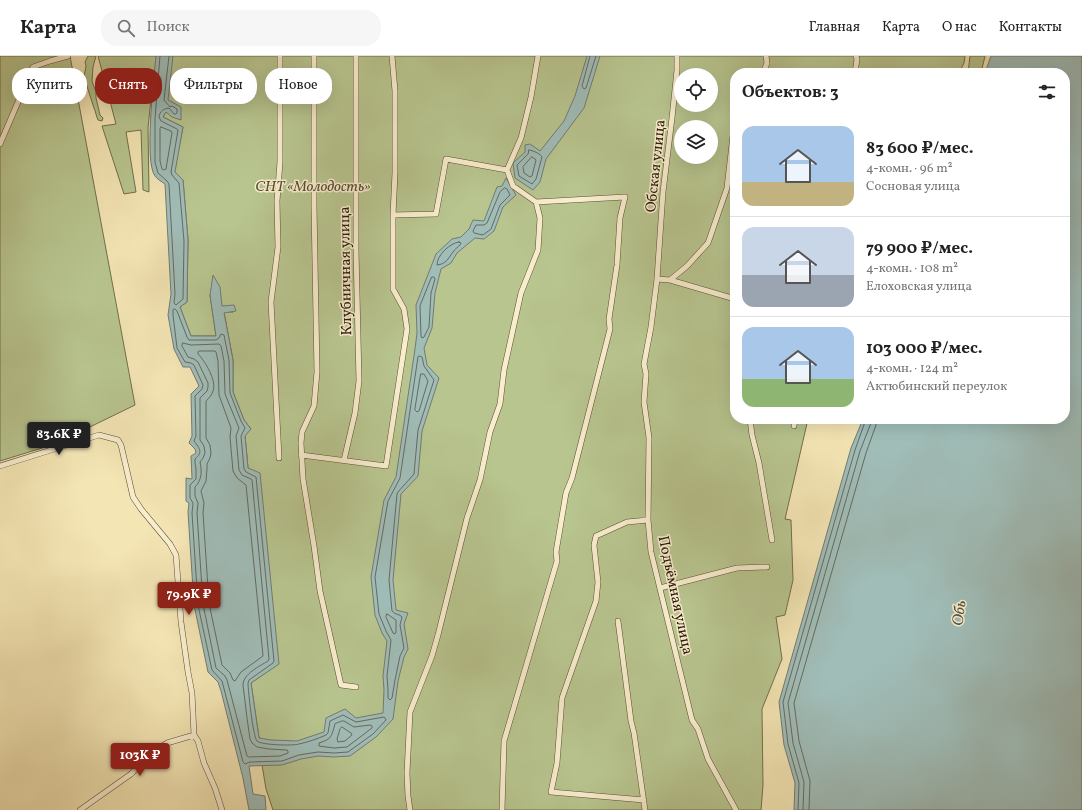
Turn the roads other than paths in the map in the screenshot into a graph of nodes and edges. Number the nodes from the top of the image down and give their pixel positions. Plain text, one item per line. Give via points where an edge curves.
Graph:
1 (68, 56) edge
2 (280, 56) edge
3 (314, 56) edge
4 (356, 56) edge
5 (392, 56) edge
6 (538, 56) edge
7 (677, 56) edge
8 (766, 56) edge
9 (856, 56) edge
10 (765, 68) edge
11 (856, 68) edge
12 (0, 144) edge
13 (730, 157) edge
14 (507, 170) junction
15 (536, 202) junction
16 (393, 215) junction
17 (657, 279) junction
18 (670, 280) junction
19 (730, 298) edge
20 (751, 424) edge
21 (301, 455) junction
22 (279, 458) dead end
23 (344, 460) junction
24 (0, 466) edge
25 (648, 520) junction
26 (772, 540) dead end
27 (767, 567) dead end
28 (660, 588) junction
29 (618, 621) dead end
30 (356, 688) dead end
31 (194, 735) junction
32 (644, 800) junction
33 (80, 810) edge
34 (222, 810) edge
35 (410, 810) edge
36 (502, 810) edge
37 (645, 810) edge
38 (736, 810) edge

1 - 12 street via 33,67
2 - 22 street via 278,247 271,302
3 - 21 street via 317,372 314,406 302,432
4 - 23 street, Клубничная улица via 359,381 355,413
5 - 16 street via 395,91
6 - 14 street via 521,138
7 - 17 street, Обская улица
8 - 10 street
9 - 11 street
13 - 18 street via 726,188 708,243
14 - 15 street via 513,186
14 - 16 street via 446,159 436,214
15 - 35 street via 540,218 538,250 521,293 504,370 500,404 490,432 480,480 467,518 432,656 410,712 407,773
15 - 36 street via 625,197 620,218 610,329 566,493 556,552 557,561 504,741
16 - 23 street via 393,289 404,309 407,330 386,466
17 - 18 street
17 - 25 street, Подъёмная улица via 644,364 644,402 649,438
18 - 19 street
20 - 26 street
21 - 23 street
21 - 30 street via 320,591 341,685
24 - 31 street via 99,435 118,440 133,497 176,555 181,622 192,693
25 - 28 street, Подъёмная улица
25 - 32 street via 627,522 596,536 596,601 562,698 557,763 551,792
27 - 28 street via 737,568
28 - 38 street, Подъёмная улица via 692,720 698,729 708,759
29 - 32 street via 630,721
31 - 33 street via 167,743 150,754 131,774
31 - 34 street via 216,788
32 - 37 street

